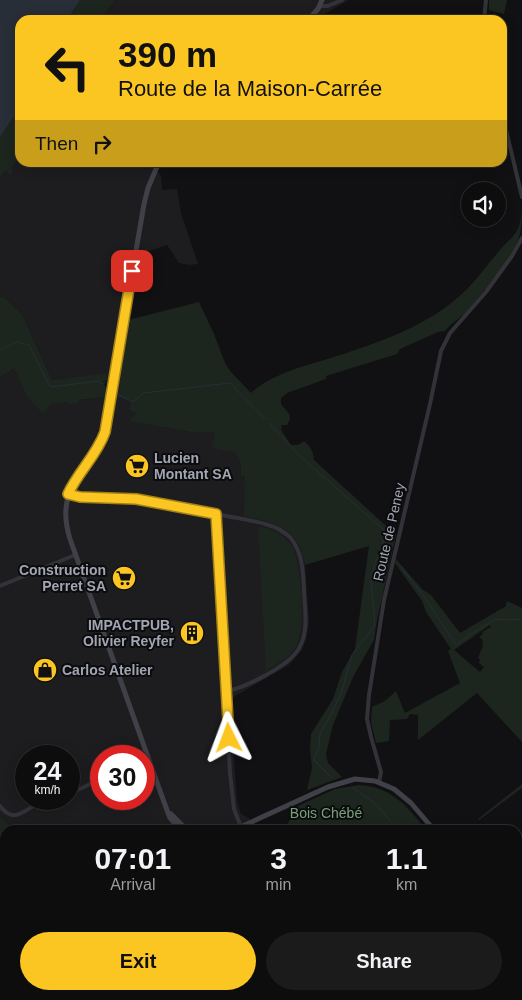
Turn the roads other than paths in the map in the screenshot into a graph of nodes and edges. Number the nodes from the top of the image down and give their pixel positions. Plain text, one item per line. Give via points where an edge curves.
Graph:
1 (322, 0) edge
2 (342, 0) edge
3 (486, 0) edge
4 (320, 6) junction
5 (312, 15) edge
6 (484, 15) edge
7 (507, 134) edge
8 (157, 167) edge
9 (522, 197) edge
10 (522, 238) edge
11 (68, 494) junction
12 (216, 514) junction
13 (75, 555) junction
14 (0, 586) edge
15 (226, 691) junction
16 (140, 745) edge
17 (155, 781) edge
18 (379, 782) junction
19 (0, 806) edge
20 (27, 810) edge
21 (169, 812) junction
22 (176, 825) edge
23 (180, 825) edge
24 (241, 825) edge
25 (243, 825) edge
26 (430, 825) edge

1 - 4 main road
2 - 4 street
3 - 6 street
4 - 5 main road
7 - 9 street
8 - 11 main road via 144,204 105,432
10 - 18 street, Route de Peney via 486,292 448,336 441,351 384,600 369,695 367,719 381,772
11 - 12 street via 136,499
11 - 13 main road via 65,522
12 - 15 street
12 - 15 street via 266,524 283,532 296,547 302,567 305,627 299,648 277,668 240,689
13 - 14 street
13 - 16 main road
15 - 24 street via 233,804
17 - 21 main road
18 - 25 main road via 355,779 337,783
18 - 26 main road via 404,795
19 - 20 street via 6,812 18,815
21 - 22 main road
21 - 23 main road

